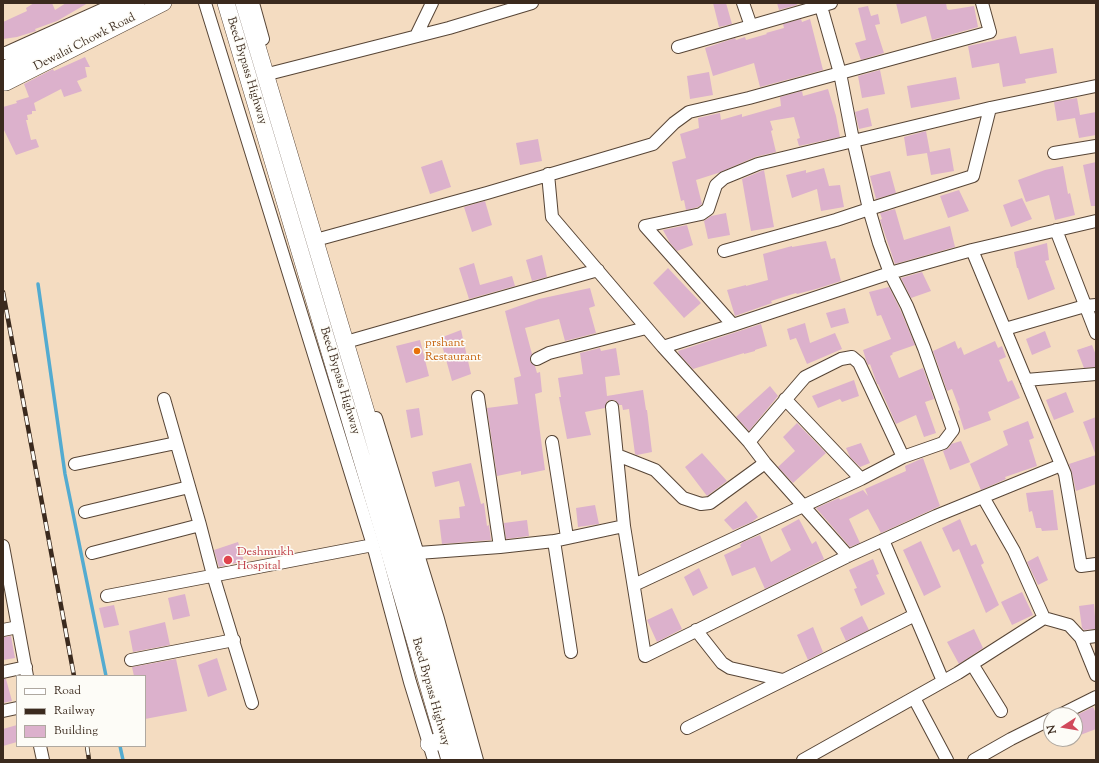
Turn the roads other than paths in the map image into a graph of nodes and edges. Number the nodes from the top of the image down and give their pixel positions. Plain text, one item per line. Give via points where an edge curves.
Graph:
1 (116, 3) edge
2 (137, 3) edge
3 (164, 3) edge
4 (205, 3) edge
5 (226, 3) edge
6 (244, 3) edge
7 (253, 3) edge
8 (432, 3) edge
9 (532, 3) edge
10 (743, 3) edge
11 (982, 3) edge
12 (824, 4) edge
13 (751, 26) junction
14 (422, 35) junction
15 (678, 47) dead end
16 (3, 53) edge
17 (272, 73) junction
18 (840, 73) junction
19 (5, 76) edge
20 (1096, 86) edge
21 (990, 108) junction
22 (853, 140) junction
23 (1096, 146) edge
24 (1054, 154) dead end
25 (548, 174) junction
26 (868, 208) junction
27 (1096, 222) edge
28 (1056, 230) junction
29 (323, 238) junction
30 (972, 250) junction
31 (724, 251) dead end
32 (598, 270) junction
33 (890, 272) junction
34 (1091, 305) edge
35 (733, 325) junction
36 (646, 328) junction
37 (1005, 329) junction
38 (1096, 333) edge
39 (352, 340) junction
40 (663, 347) junction
41 (537, 358) dead end
42 (1096, 374) edge
43 (1026, 380) junction
44 (478, 397) dead end
45 (164, 399) dead end
46 (785, 399) junction
47 (612, 407) dead end
48 (552, 442) dead end
49 (749, 442) junction
50 (176, 443) junction
51 (617, 455) junction
52 (903, 457) junction
53 (765, 463) junction
54 (75, 464) dead end
55 (1061, 464) junction
56 (861, 479) junction
57 (189, 487) junction
58 (983, 497) junction
59 (804, 506) junction
60 (85, 512) dead end
61 (200, 525) junction
62 (624, 526) junction
63 (567, 537) junction
64 (554, 540) junction
65 (882, 540) junction
66 (373, 545) junction
67 (3, 546) edge
68 (500, 547) junction
69 (92, 553) dead end
70 (848, 556) junction
71 (407, 561) junction
72 (1096, 564) edge
73 (213, 575) junction
74 (7, 584) edge
75 (634, 585) junction
76 (107, 596) dead end
77 (915, 615) junction
78 (1044, 618) junction
79 (18, 627) junction
80 (3, 630) edge
81 (696, 630) junction
82 (1096, 636) edge
83 (1081, 638) junction
84 (234, 640) junction
85 (571, 652) dead end
86 (131, 660) dead end
87 (972, 664) junction
88 (3, 672) edge
89 (27, 672) edge
90 (1096, 675) edge
91 (783, 680) junction
92 (943, 681) junction
93 (1096, 697) edge
94 (914, 698) junction
95 (252, 703) dead end
96 (1076, 707) edge
97 (16, 708) edge
98 (3, 711) edge
99 (1001, 711) dead end
100 (1043, 723) edge
101 (688, 728) dead end
102 (447, 742) edge
103 (40, 747) edge
104 (43, 760) edge
105 (450, 760) edge
106 (467, 760) edge
107 (477, 760) edge
108 (803, 760) edge
109 (947, 760) edge
110 (974, 760) edge

1 - 16 street
2 - 19 main road, Dewalai Chowk Road
3 - 19 main road, Dewalai Chowk Road
4 - 66 street
5 - 71 highway, Beed Bypass Highway
6 - 71 highway, Beed Bypass Highway via 368,419
7 - 17 street
8 - 14 street
9 - 14 street
10 - 13 street
11 - 18 street via 990,32
12 - 13 street
12 - 18 street
13 - 15 street
14 - 17 street
17 - 29 street
18 - 22 street
18 - 25 street via 689,112 653,144
20 - 21 street
21 - 22 street
21 - 26 street via 973,176
22 - 26 street
22 - 35 street via 751,167 724,178 716,185 708,209 701,214 645,226
23 - 24 street
25 - 29 street
25 - 32 street via 552,218
26 - 31 street via 836,220
26 - 33 street
27 - 28 street
28 - 30 street
28 - 34 street
29 - 39 street
30 - 33 street
30 - 37 street
32 - 36 street
32 - 39 street
33 - 35 street
33 - 52 street via 924,348 953,430 943,443
34 - 37 street
34 - 38 street
35 - 40 street
36 - 40 street
36 - 41 street
37 - 43 street
39 - 71 street
40 - 49 street
42 - 43 street
43 - 55 street
44 - 68 street
45 - 50 street
46 - 49 street
46 - 52 street via 805,377 841,359 852,357 859,363
46 - 56 street
47 - 51 street
48 - 63 street
49 - 53 street
50 - 54 street
50 - 57 street
51 - 53 street via 655,470 683,498 701,504 710,503
51 - 62 street
52 - 56 street
53 - 59 street
55 - 58 street
55 - 72 street via 1065,474 1080,566
56 - 59 street
57 - 60 street
57 - 61 street
58 - 65 street
58 - 78 street via 1014,551
59 - 70 street
59 - 75 street
61 - 69 street
61 - 73 street
62 - 63 street
62 - 75 street
63 - 64 street
64 - 68 street
64 - 85 street
65 - 70 street
65 - 77 street
66 - 73 street
66 - 102 street via 410,682
67 - 74 street
68 - 71 street
70 - 81 street
71 - 102 highway, Beed Bypass Highway
71 - 102 street via 438,619
73 - 76 street
73 - 84 street
74 - 79 street
75 - 81 street via 645,656
77 - 91 street
77 - 92 street
78 - 83 street via 1070,625
78 - 87 street
79 - 80 street
79 - 89 street
81 - 91 street via 722,663 730,668
82 - 83 street
83 - 90 street
84 - 86 street
84 - 95 street
87 - 92 street
87 - 99 street
88 - 89 street
91 - 101 street
92 - 94 street
93 - 96 street
94 - 108 street
94 - 109 street
97 - 98 street
100 - 110 street
102 - 105 highway, Beed Bypass Highway
102 - 106 highway, Beed Bypass Highway
102 - 107 street
103 - 104 street

